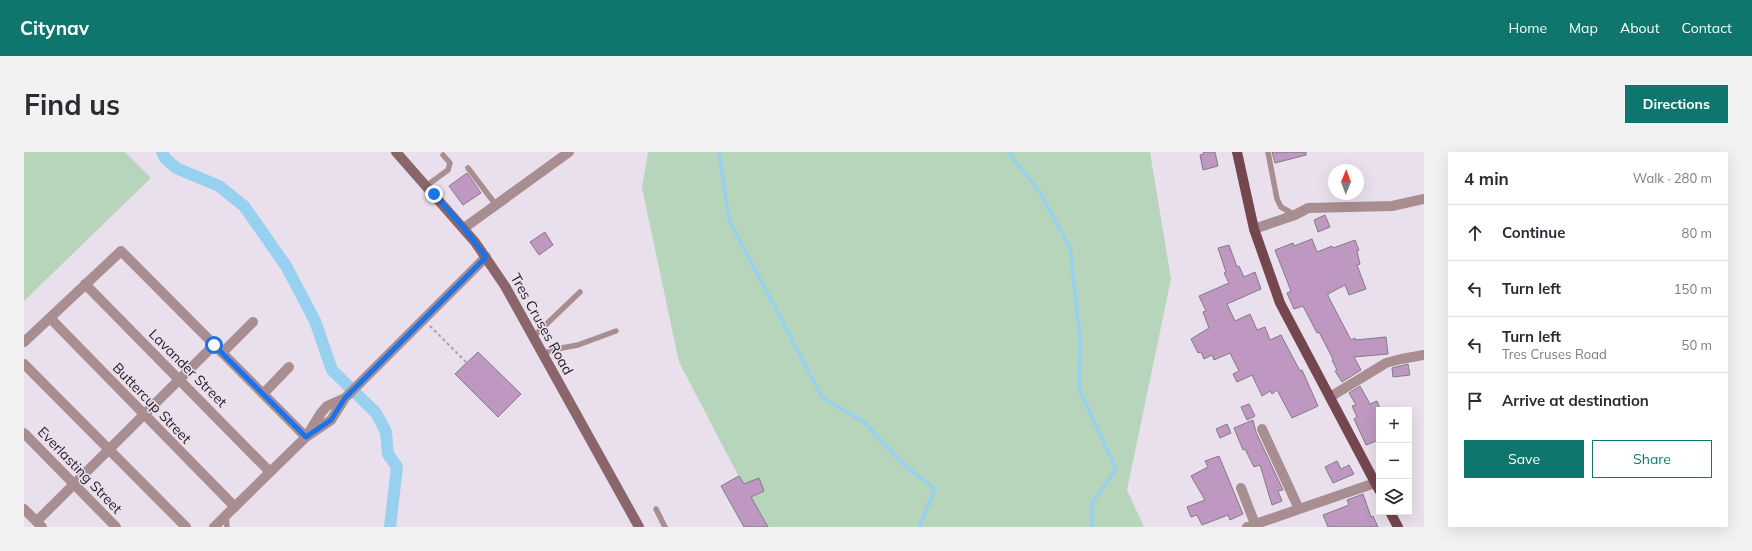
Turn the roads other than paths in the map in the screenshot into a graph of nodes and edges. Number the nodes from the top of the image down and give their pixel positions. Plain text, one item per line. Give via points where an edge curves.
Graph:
1 (396, 152) edge
2 (569, 152) edge
3 (1237, 152) edge
4 (1268, 152) edge
5 (443, 155) dead end
6 (468, 168) dead end
7 (426, 186) junction
8 (1424, 199) edge
9 (496, 205) junction
10 (1295, 215) junction
11 (464, 228) junction
12 (1254, 229) junction
13 (486, 257) junction
14 (85, 284) junction
15 (580, 292) dead end
16 (50, 318) junction
17 (253, 322) dead end
18 (616, 331) dead end
19 (533, 337) junction
20 (24, 342) edge
21 (214, 345) junction
22 (222, 353) junction
23 (543, 355) junction
24 (1424, 356) edge
25 (24, 364) edge
26 (289, 367) dead end
27 (179, 379) junction
28 (263, 394) junction
29 (1330, 397) junction
30 (144, 415) junction
31 (1262, 429) dead end
32 (24, 433) edge
33 (306, 437) junction
34 (109, 449) junction
35 (270, 472) junction
36 (74, 484) junction
37 (1376, 485) edge
38 (1376, 487) edge
39 (1241, 488) dead end
40 (235, 507) junction
41 (24, 508) edge
42 (656, 509) dead end
43 (1299, 509) junction
44 (226, 515) junction
45 (1392, 515) edge
46 (40, 524) edge
47 (1251, 525) edge
48 (116, 527) edge
49 (186, 527) edge
50 (214, 527) edge
51 (227, 527) edge
52 (639, 527) edge
53 (665, 527) edge
54 (1398, 527) edge

1 - 7 main road, Tres Cruses Road
2 - 9 street
3 - 12 main road
4 - 10 lane via 1277,199 1281,207
5 - 7 lane via 450,163 448,170
6 - 9 lane
7 - 11 main road, Tres Cruses Road
8 - 10 street via 1392,206 1308,208
9 - 11 street
10 - 12 street
11 - 13 main road, Tres Cruses Road
12 - 29 main road via 1280,303
13 - 19 main road, Tres Cruses Road
13 - 33 street via 345,398 331,420
14 - 16 street
14 - 21 street via 121,251
14 - 27 street, Lavander Street
15 - 19 lane
16 - 20 street
16 - 30 street, Buttercup Street
17 - 22 street
18 - 23 lane via 578,345 550,350
19 - 23 main road, Tres Cruses Road
21 - 22 street
21 - 27 street
22 - 28 street
23 - 52 main road, Tres Cruses Road
24 - 29 street via 1386,363
25 - 34 street
26 - 28 street
27 - 30 street
27 - 35 street, Lavander Street
28 - 33 street
29 - 37 main road
30 - 34 street
30 - 40 street, Buttercup Street
31 - 43 street
32 - 36 street, Everlasting Street
33 - 35 street
34 - 36 street
34 - 49 street
35 - 40 street
36 - 46 street
36 - 48 street, Everlasting Street
38 - 43 street
39 - 47 street
40 - 44 street
41 - 46 street
42 - 53 lane
43 - 47 street
44 - 50 street
44 - 51 lane
45 - 54 main road

